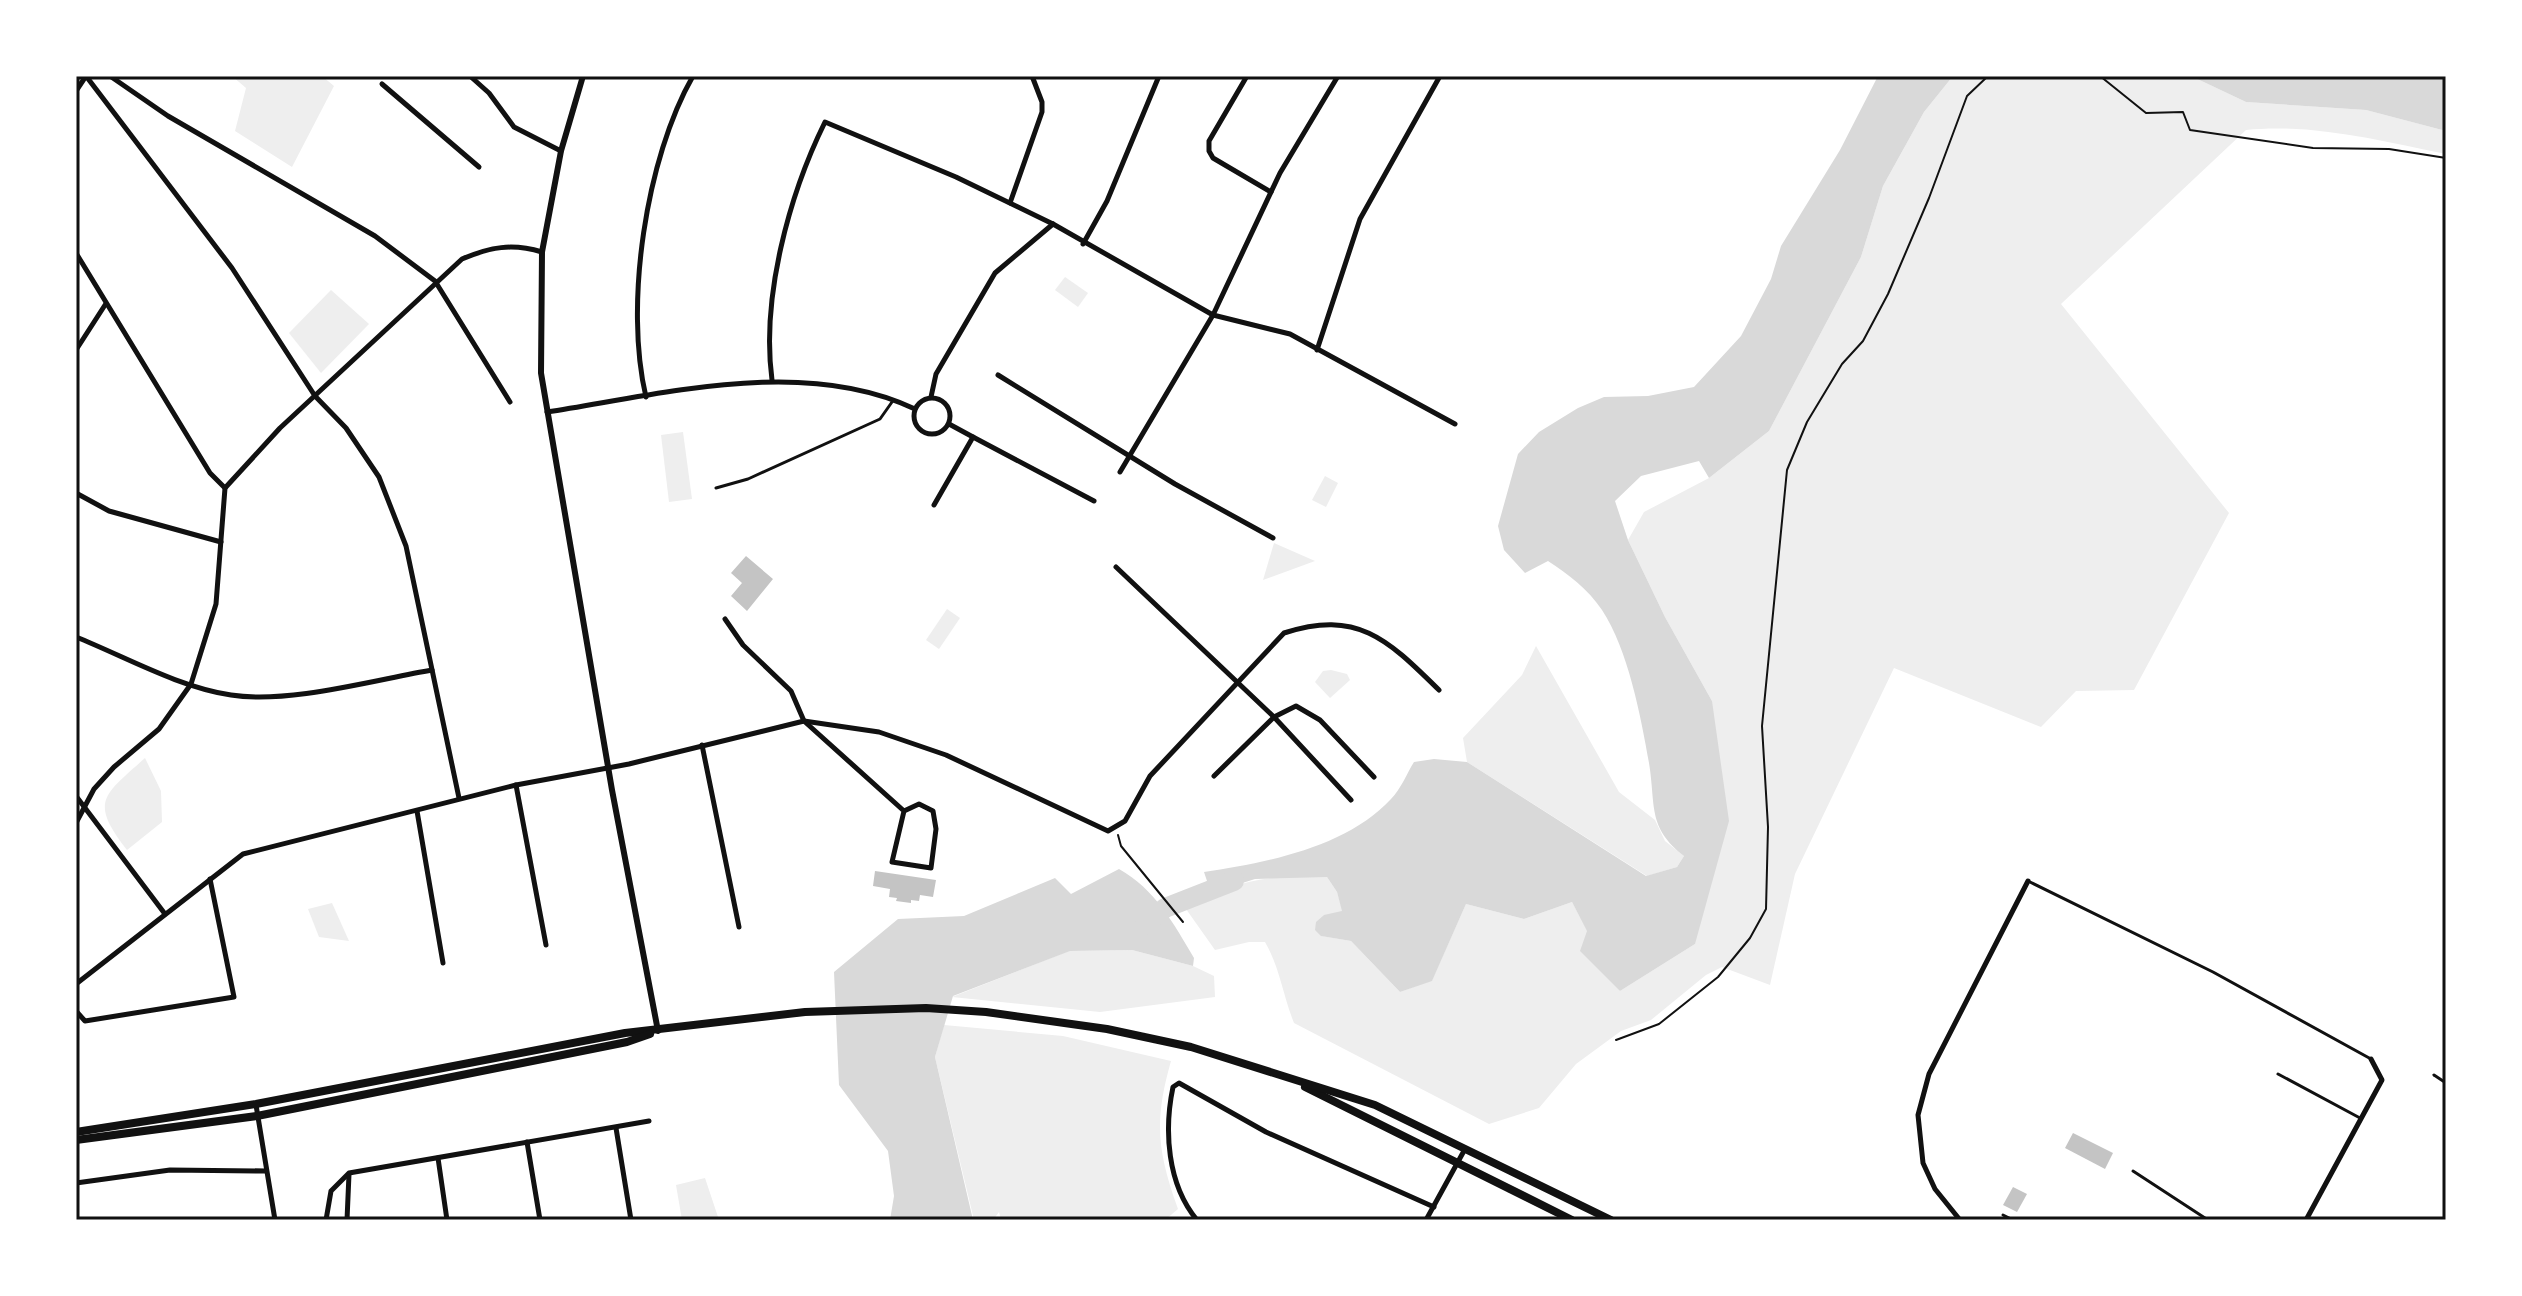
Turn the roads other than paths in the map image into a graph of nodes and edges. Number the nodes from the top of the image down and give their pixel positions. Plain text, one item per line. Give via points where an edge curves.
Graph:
1 (87, 76) edge
2 (110, 76) edge
3 (470, 76) edge
4 (583, 76) edge
5 (693, 76) edge
6 (1032, 76) edge
7 (1159, 76) edge
8 (1247, 76) edge
9 (1338, 76) edge
10 (1440, 76) edge
11 (382, 84) dead end
12 (76, 91) edge
13 (561, 151) junction
14 (479, 167) dead end
15 (1271, 192) junction
16 (1010, 203) junction
17 (1053, 224) junction
18 (1083, 244) junction
19 (542, 252) junction
20 (76, 253) edge
21 (435, 281) junction
22 (105, 305) junction
23 (1213, 315) junction
24 (76, 350) edge
25 (1317, 350) junction
26 (998, 375) dead end
27 (772, 380) junction
28 (315, 396) junction
29 (646, 397) junction
30 (931, 397) junction
31 (894, 399) junction
32 (510, 402) dead end
33 (915, 409) junction
34 (546, 413) junction
35 (949, 424) junction
36 (1455, 424) dead end
37 (973, 437) junction
38 (1129, 456) junction
39 (1120, 472) dead end
40 (225, 488) junction
41 (716, 488) dead end
42 (76, 493) edge
43 (1094, 501) dead end
44 (934, 505) dead end
45 (1273, 538) dead end
46 (221, 542) junction
47 (1116, 567) dead end
48 (725, 619) dead end
49 (76, 637) edge
50 (432, 670) junction
51 (1236, 683) junction
52 (191, 684) junction
53 (1439, 690) dead end
54 (1274, 717) junction
55 (804, 721) junction
56 (702, 745) junction
57 (609, 767) junction
58 (1214, 776) dead end
59 (1374, 777) dead end
60 (516, 785) junction
61 (76, 796) edge
62 (459, 798) junction
63 (1351, 800) dead end
64 (84, 804) junction
65 (417, 811) junction
66 (904, 811) junction
67 (76, 823) edge
68 (210, 879) junction
69 (2028, 881) joint
70 (165, 914) junction
71 (739, 927) dead end
72 (546, 945) dead end
73 (443, 963) dead end
74 (76, 984) edge
75 (76, 1011) edge
76 (658, 1031) junction
77 (2371, 1059) joint
78 (2278, 1074) dead end
79 (1283, 1075) junction
80 (2434, 1075) dead end
81 (2446, 1083) edge
82 (256, 1104) junction
83 (257, 1116) junction
84 (2360, 1118) junction
85 (649, 1121) dead end
86 (616, 1128) junction
87 (76, 1132) edge
88 (76, 1140) edge
89 (527, 1142) junction
90 (1465, 1149) junction
91 (438, 1158) junction
92 (1458, 1164) junction
93 (266, 1171) junction
94 (2133, 1171) dead end
95 (349, 1173) junction
96 (76, 1183) edge
97 (1434, 1207) junction
98 (2003, 1215) dead end
99 (1195, 1217) edge
100 (2205, 1219) edge
101 (275, 1220) edge
102 (326, 1220) edge
103 (347, 1220) edge
104 (447, 1220) edge
105 (540, 1220) edge
106 (631, 1220) edge
107 (1186, 1220) edge
108 (1426, 1220) edge
109 (1572, 1220) edge
110 (1611, 1220) edge
111 (1960, 1220) edge
112 (2013, 1220) edge
113 (2306, 1220) edge

1 - 12 street
1 - 28 street via 232,268
2 - 21 street via 168,116 375,236
3 - 13 street via 514,127
4 - 13 street
5 - 29 street via 660,162 644,244 640,371
6 - 16 street via 1042,112
7 - 18 street via 1107,201
8 - 15 street via 1209,141 1209,151
9 - 15 street
10 - 25 street via 1360,219
11 - 14 street
13 - 19 street
15 - 23 street
16 - 17 street
16 - 27 street via 825,122 805,162 773,292 768,346
17 - 18 street
17 - 30 street via 995,273 936,374
18 - 23 street
19 - 21 street via 490,247 462,259
19 - 34 street via 540,342
20 - 22 street
21 - 28 street
21 - 32 street
22 - 24 street
22 - 40 street via 210,473
23 - 25 street via 1290,334
23 - 38 street
25 - 36 street
26 - 38 street
27 - 29 street
27 - 31 street
28 - 40 street
28 - 50 street via 346,428 379,477 406,546
29 - 34 street
30 - 33 street
30 - 35 street via 946,403
31 - 33 street
31 - 41 lane via 880,419 748,479
33 - 35 street via 917,427 928,434 940,433
34 - 57 street
35 - 37 street
37 - 43 street
37 - 44 street
38 - 39 street
38 - 45 street
40 - 46 street
42 - 46 street via 109,511
46 - 52 street via 216,604
47 - 51 street
48 - 55 street via 743,645 791,691
49 - 52 street
50 - 52 street via 272,697 232,695
50 - 62 street
51 - 53 street via 1284,633 1309,625 1352,625 1396,648
51 - 54 street
51 - 55 street via 1150,776 1125,821 1108,831 946,755 879,732
52 - 64 street via 159,729 114,767
54 - 58 street
54 - 59 street via 1296,706 1320,720
54 - 63 street
55 - 56 street
55 - 66 street
56 - 57 street
56 - 71 street
57 - 60 street
57 - 76 street
60 - 62 street
60 - 72 street
61 - 64 street
62 - 65 street
64 - 67 street
64 - 70 street
65 - 68 street via 243,854
65 - 73 street
66 - 66 street via 892,862 931,868 933,811 919,804
68 - 70 street
68 - 75 street via 234,997 85,1021
69 - 77 lane via 2213,972
69 - 111 street via 1929,1074 1918,1115 1923,1163 1935,1189
70 - 74 street
76 - 79 main road via 805,1012 986,1012 1107,1029
76 - 82 main road
76 - 83 main road via 627,1042
77 - 84 street via 2382,1080
78 - 84 lane
79 - 90 main road via 1375,1105
79 - 92 main road
80 - 81 lane
82 - 83 street
82 - 87 main road
83 - 88 main road
83 - 93 street
84 - 113 street
85 - 86 street
86 - 89 street
86 - 106 street
89 - 91 street
89 - 105 street
90 - 92 street
90 - 110 main road
91 - 95 street
91 - 104 street
92 - 97 street
92 - 109 main road
93 - 96 street via 170,1170
93 - 101 street
94 - 100 lane
95 - 102 street via 331,1191
95 - 103 street
97 - 99 street via 1266,1132 1179,1083 1173,1087 1167,1117 1169,1150
97 - 108 street
98 - 112 lane
99 - 107 street

